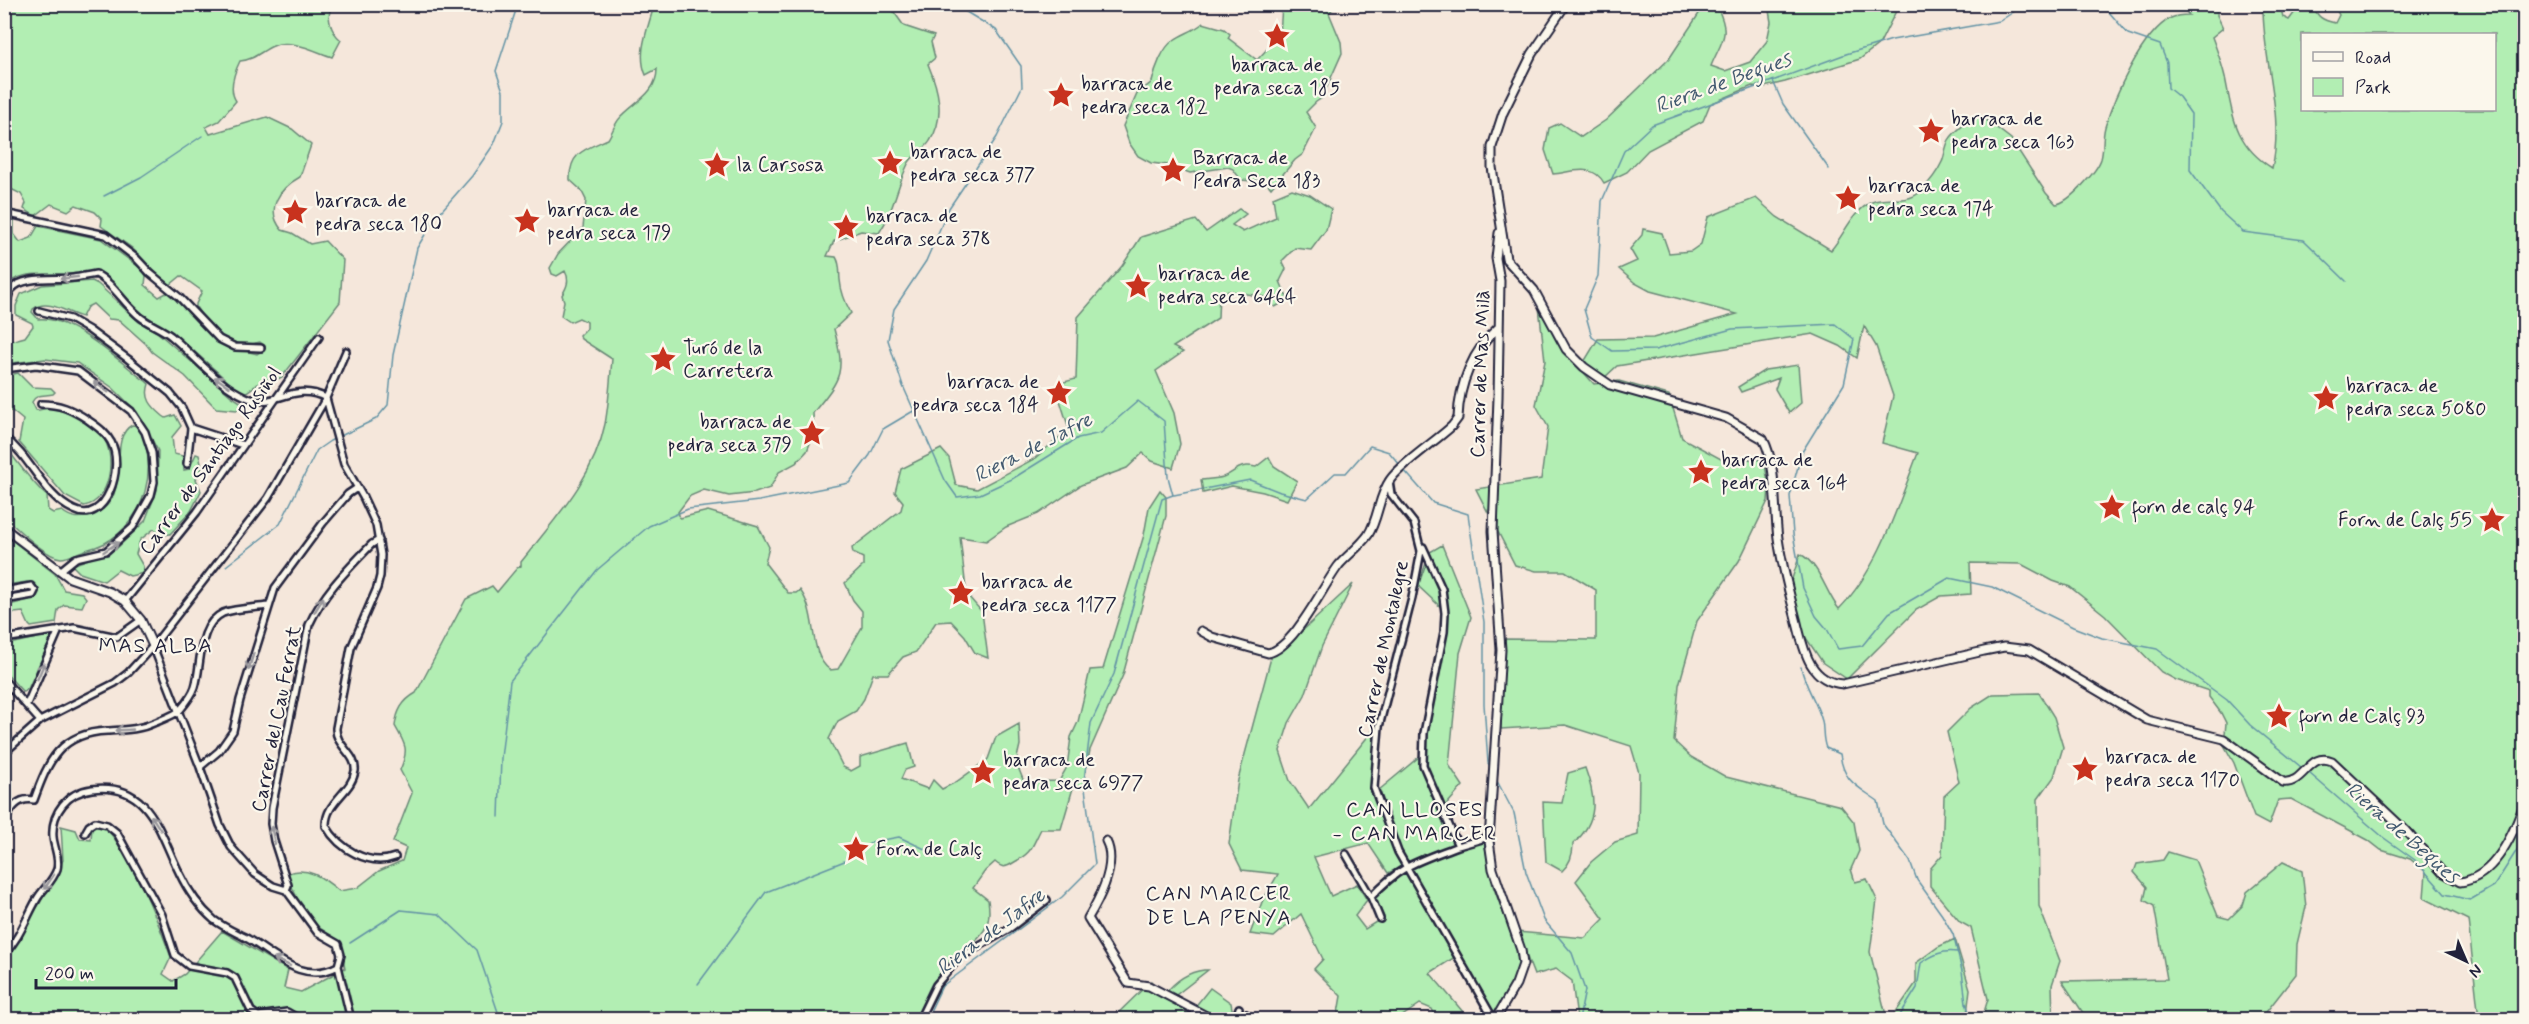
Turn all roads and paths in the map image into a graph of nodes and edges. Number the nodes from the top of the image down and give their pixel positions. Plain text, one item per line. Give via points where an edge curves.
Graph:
1 (1566, 4) edge
2 (4, 213) edge
3 (1500, 219) junction
4 (39, 311) dead end
5 (4, 327) edge
6 (1498, 328) junction
7 (319, 337) dead end
8 (261, 348) dead end
9 (346, 351) dead end
10 (4, 369) edge
11 (275, 398) junction
12 (326, 398) junction
13 (40, 404) dead end
14 (192, 428) junction
15 (4, 437) edge
16 (243, 446) junction
17 (188, 464) dead end
18 (1389, 481) junction
19 (357, 488) junction
20 (4, 528) edge
21 (379, 540) junction
22 (1421, 542) junction
23 (60, 571) junction
24 (4, 591) edge
25 (4, 600) edge
26 (125, 601) junction
27 (268, 606) junction
28 (141, 620) junction
29 (59, 630) junction
30 (1202, 631) dead end
31 (4, 639) edge
32 (153, 646) junction
33 (4, 680) edge
34 (27, 704) junction
35 (179, 712) junction
36 (40, 721) junction
37 (4, 753) edge
38 (200, 767) junction
39 (2524, 804) edge
40 (4, 822) edge
41 (85, 834) dead end
42 (1489, 837) junction
43 (1106, 841) dead end
44 (1458, 846) junction
45 (1346, 854) dead end
46 (395, 857) dead end
47 (1406, 865) junction
48 (286, 891) junction
49 (1371, 897) junction
50 (1047, 900) dead end
51 (1380, 919) dead end
52 (4, 954) edge
53 (338, 966) junction
54 (1239, 1008) dead end
55 (1246, 1014) dead end
56 (301, 1020) edge
57 (351, 1020) edge
58 (918, 1020) edge
59 (1214, 1020) edge
60 (1235, 1020) edge
61 (1253, 1020) edge
62 (1495, 1020) edge

1 - 3 street via 1532,54 1496,131 1491,156
2 - 8 street via 106,236 179,297 219,339 235,347
3 - 6 street, Carrer de Mas Milà via 1496,258 1500,281
3 - 39 street via 1506,259 1534,290 1566,349 1584,367 1610,385 1726,418 1763,439 1770,459 1785,575 1804,650 1815,672 1829,682 1843,684 2004,647 2030,650 2147,720 2223,739 2283,782 2294,781 2315,761 2332,761 2405,830 2445,875 2460,882 2474,877 2504,850
4 - 14 street via 70,320 121,354 170,393
11 -> 5 street via 251,400 218,380 171,336 138,316 96,274 18,284 7,302
6 - 18 street via 1473,356 1458,418
6 - 42 street, Carrer de Mas Milà via 1493,531 1501,650
7 - 11 street, Carrer de Santiago Rusiñol
9 - 12 street
23 -> 10 street via 76,558 106,551 133,527 151,495 152,453 145,432 131,411 78,371 36,365
11 - 12 street via 300,391
11 - 16 street, Carrer de Santiago Rusiñol
12 - 19 street via 344,464
12 - 32 street via 268,498
13 - 15 street via 73,410 98,427 112,443 114,485 102,503 84,512 71,509 47,489 25,455
14 - 16 street
14 - 17 street
16 - 26 street, Carrer de Santiago Rusiñol via 197,512
18 - 22 street, Carrer de Montalegre via 1391,494 1412,518
18 - 30 street via 1367,536 1339,565 1284,644 1268,653
19 - 21 street
19 - 27 street via 304,546 275,588
20 - 23 street
21 - 46 street via 380,576 351,648 336,728 336,738 352,759 355,771 326,820 332,835 357,855 372,861
48 -> 21 street, Carrer del Cau Ferrat via 288,885 271,824 272,808 306,636 322,599
22 - 44 street via 1442,589 1445,613 1424,733 1423,765
22 - 47 street, Carrer de Montalegre via 1412,598 1379,727 1374,788 1392,840
23 - 26 street
24 - 25 street via 31,586 35,591 33,595
26 - 28 street
27 - 35 street via 223,613 210,624 196,685
27 -> 38 street via 233,731 219,751
28 - 29 street via 117,637 74,628
28 - 32 street
29 - 31 street
34 -> 29 street
32 - 35 street
32 - 36 street via 115,682
33 - 34 street
34 - 36 street
35 - 38 street
35 -> 40 street via 138,729 87,734 68,742 47,765 34,800 17,803
36 - 37 street
38 - 48 street via 231,847 255,874
41 - 56 street via 95,822 113,828 162,915 172,950 179,959 195,968 231,975 238,981 251,1011 258,1016 287,1012
42 - 44 street
42 - 62 street, Carrer de Mas Milà via 1493,869 1523,964
43 - 59 street via 1108,872 1088,918 1128,983 1149,986
44 - 47 street
45 - 49 street
47 - 49 street
47 - 62 street, Carrer de Montalegre
48 - 53 street via 317,932 338,944
49 - 51 street
50 - 58 street via 1009,929 959,958 940,980
53 -> 52 street via 315,972 285,964 214,920 180,875 161,830 144,806 129,794 105,788 72,795 58,812 53,832 57,868
53 - 57 street
54 - 60 street
55 - 61 street

